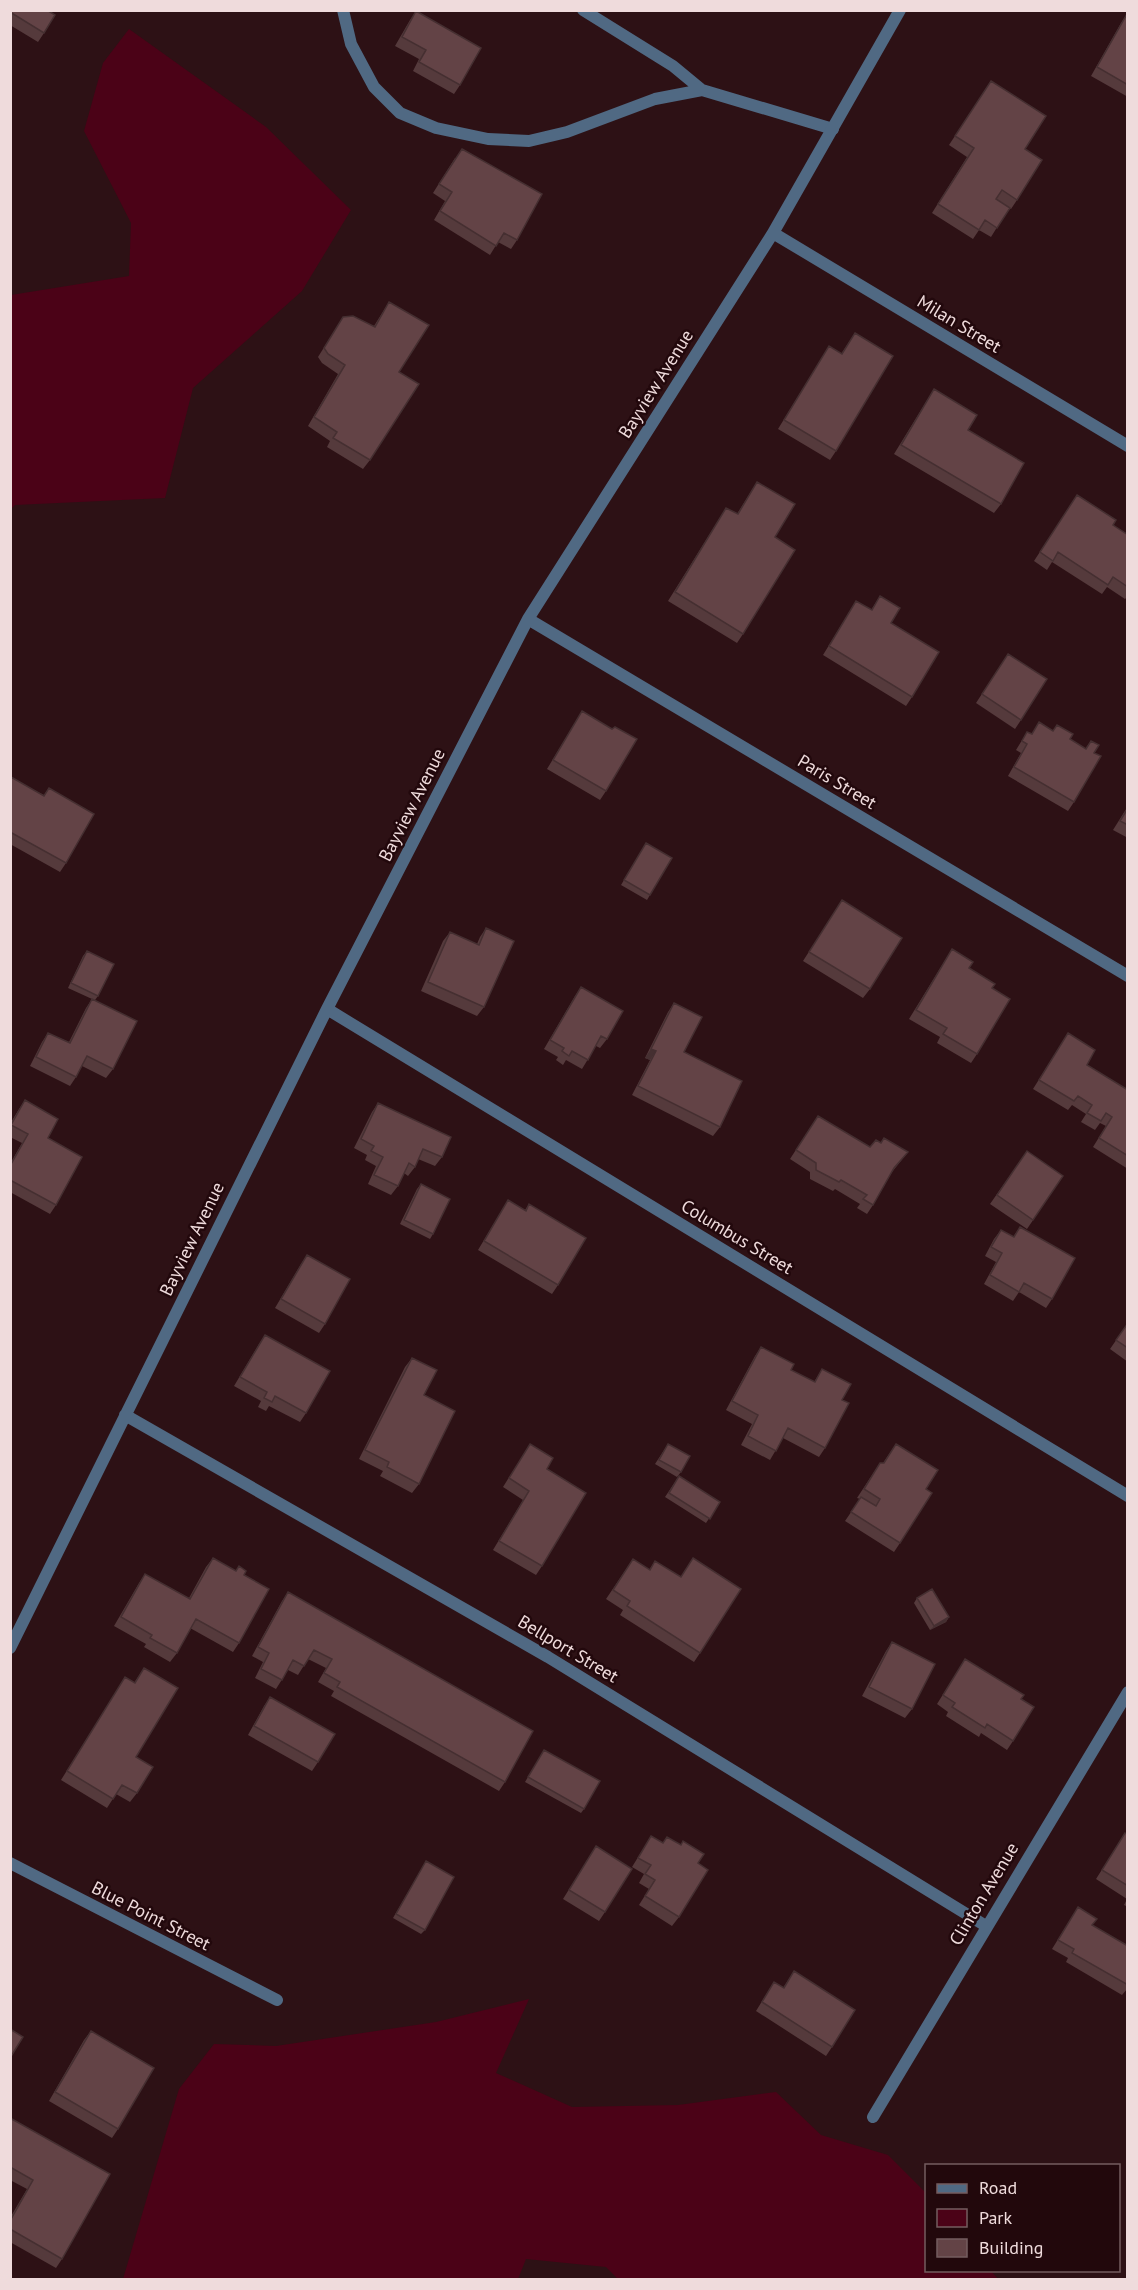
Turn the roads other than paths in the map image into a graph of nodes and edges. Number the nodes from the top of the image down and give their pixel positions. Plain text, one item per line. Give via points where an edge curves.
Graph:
1 (343, 10) edge
2 (583, 10) edge
3 (900, 10) edge
4 (702, 90) junction
5 (832, 129) junction
6 (773, 233) junction
7 (1128, 446) edge
8 (528, 619) junction
9 (1128, 976) edge
10 (327, 1009) junction
11 (125, 1415) junction
12 (1128, 1496) edge
13 (10, 1648) edge
14 (1128, 1692) edge
15 (10, 1863) edge
16 (986, 1926) junction
17 (277, 2000) dead end
18 (873, 2117) dead end

1 - 4 street via 351,44 374,87 400,112 436,128 488,139 529,141 567,132 655,99
2 - 4 street via 673,66
3 - 5 street, Bayview Avenue
4 - 5 street
5 - 6 street, Bayview Avenue
6 - 7 street, Milan Street
6 - 8 street, Bayview Avenue
8 - 9 street, Paris Street
8 - 10 street, Bayview Avenue
10 - 11 street, Bayview Avenue
10 - 12 street, Columbus Street
11 - 13 street, Bayview Avenue
11 - 16 street, Bellport Street via 548,1657
14 - 16 street, Clinton Avenue
15 - 17 street, Blue Point Street
16 - 18 street, Clinton Avenue

